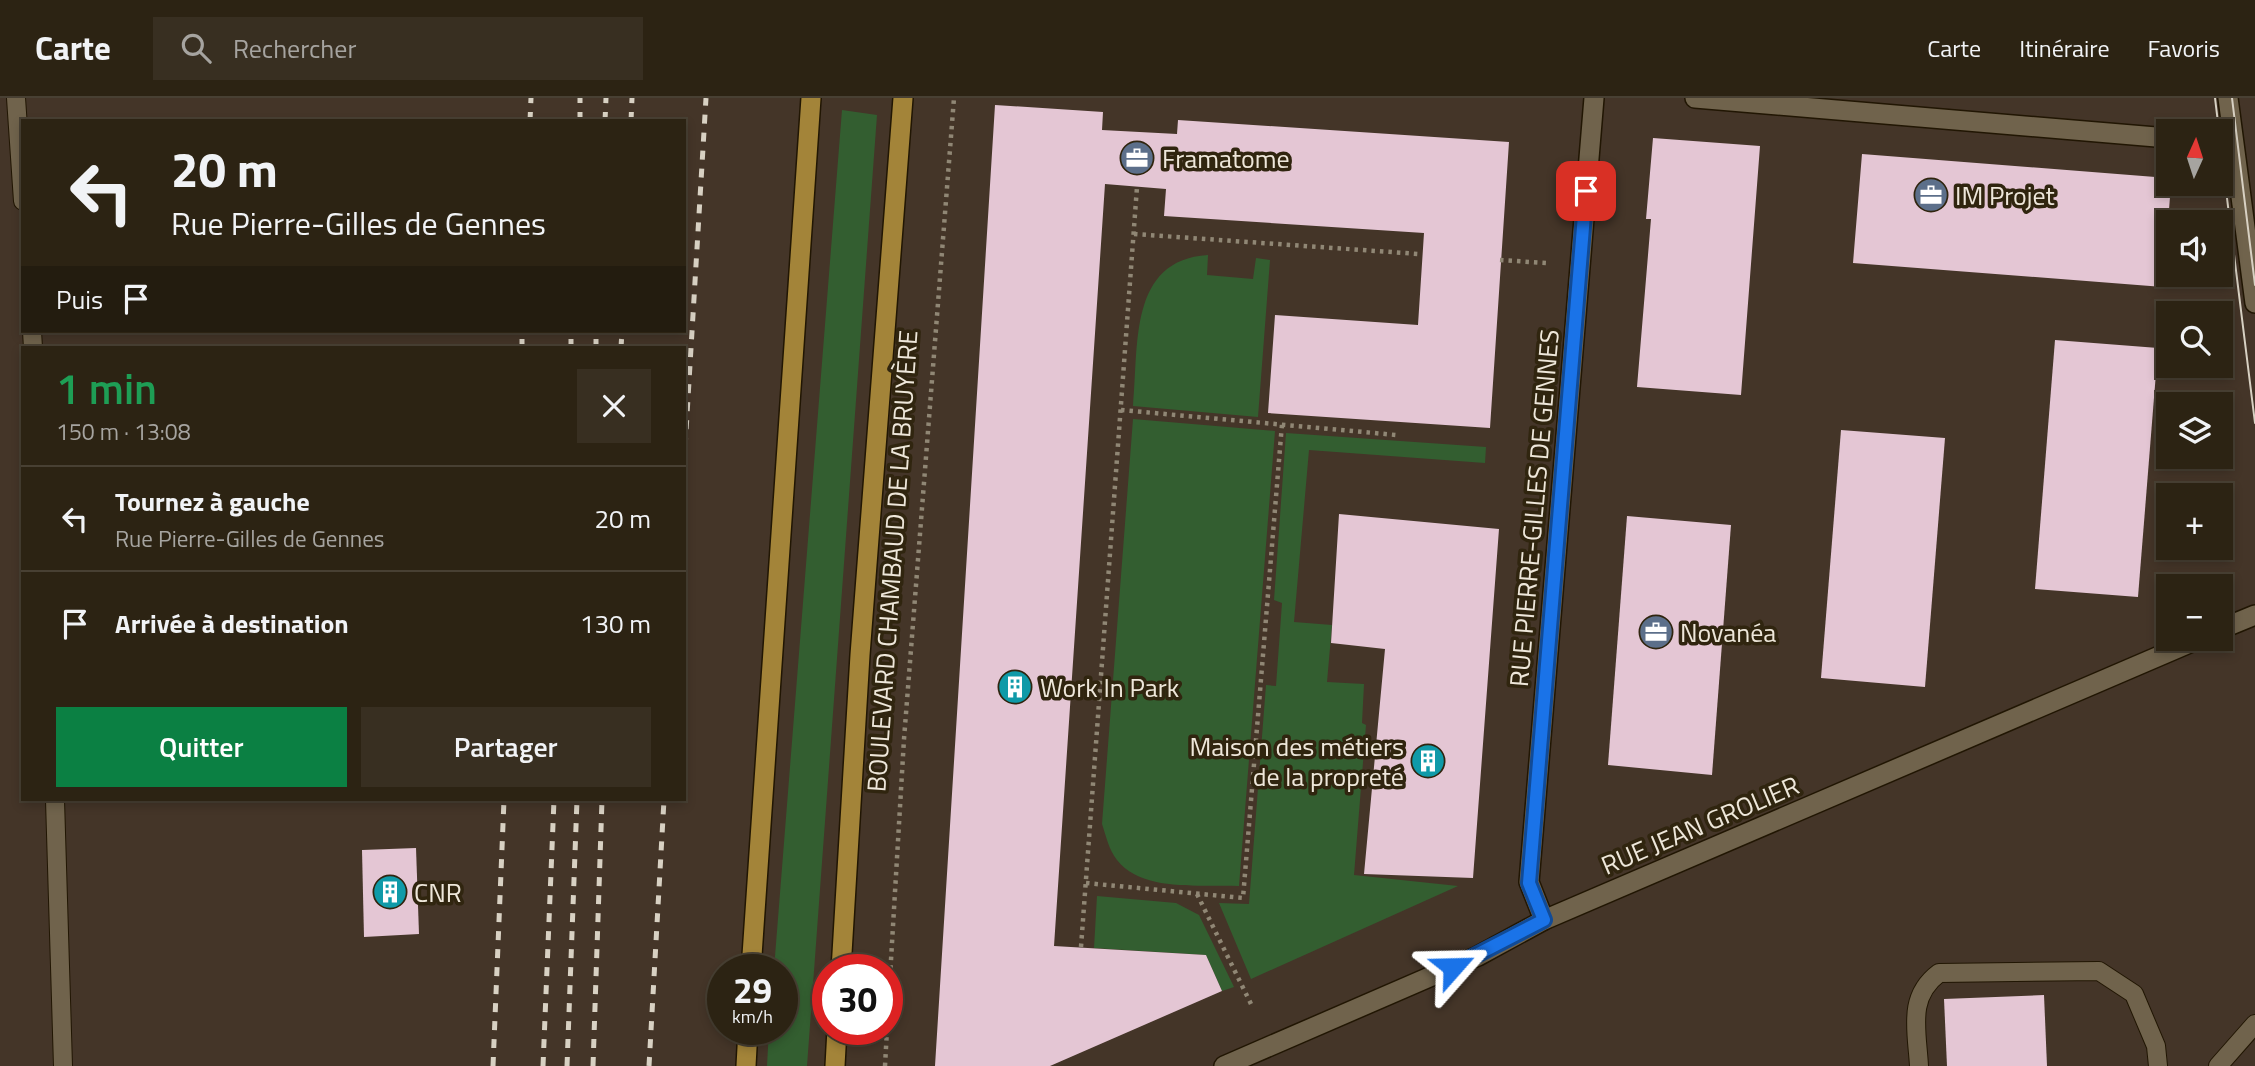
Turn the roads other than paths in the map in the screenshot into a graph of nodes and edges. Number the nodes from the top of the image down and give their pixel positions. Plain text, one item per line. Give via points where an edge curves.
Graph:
1 (16, 98) edge
2 (811, 98) edge
3 (903, 98) edge
4 (1594, 98) edge
5 (1695, 98) edge
6 (2228, 98) edge
7 (2228, 119) edge
8 (2156, 137) edge
9 (21, 172) edge
10 (2233, 176) edge
11 (2255, 303) edge
12 (2255, 615) edge
13 (2233, 624) edge
14 (2171, 651) edge
15 (55, 801) edge
16 (1544, 920) junction
17 (752, 954) edge
18 (842, 954) edge
19 (2255, 1024) edge
20 (747, 1045) edge
21 (836, 1045) edge
22 (63, 1066) edge
23 (746, 1066) edge
24 (835, 1066) edge
25 (1224, 1066) edge
26 (1919, 1066) edge
27 (2158, 1066) edge
28 (2218, 1066) edge

1 - 9 lane
2 - 17 main road
3 - 18 main road, BOULEVARD CHAMBAUD DE LA BRUYÈRE
4 - 16 street, RUE PIERRE-GILLES DE GENNES via 1529,883
5 - 8 street
6 - 7 street
10 - 11 street
12 - 13 street
14 - 16 street, RUE JEAN GROLIER
15 - 22 lane
16 - 25 street, RUE JEAN GROLIER via 1478,956
19 - 28 lane
20 - 23 main road
21 - 24 main road
26 - 27 lane via 1916,1004 1925,984 1939,973 2099,971 2134,994 2156,1046

